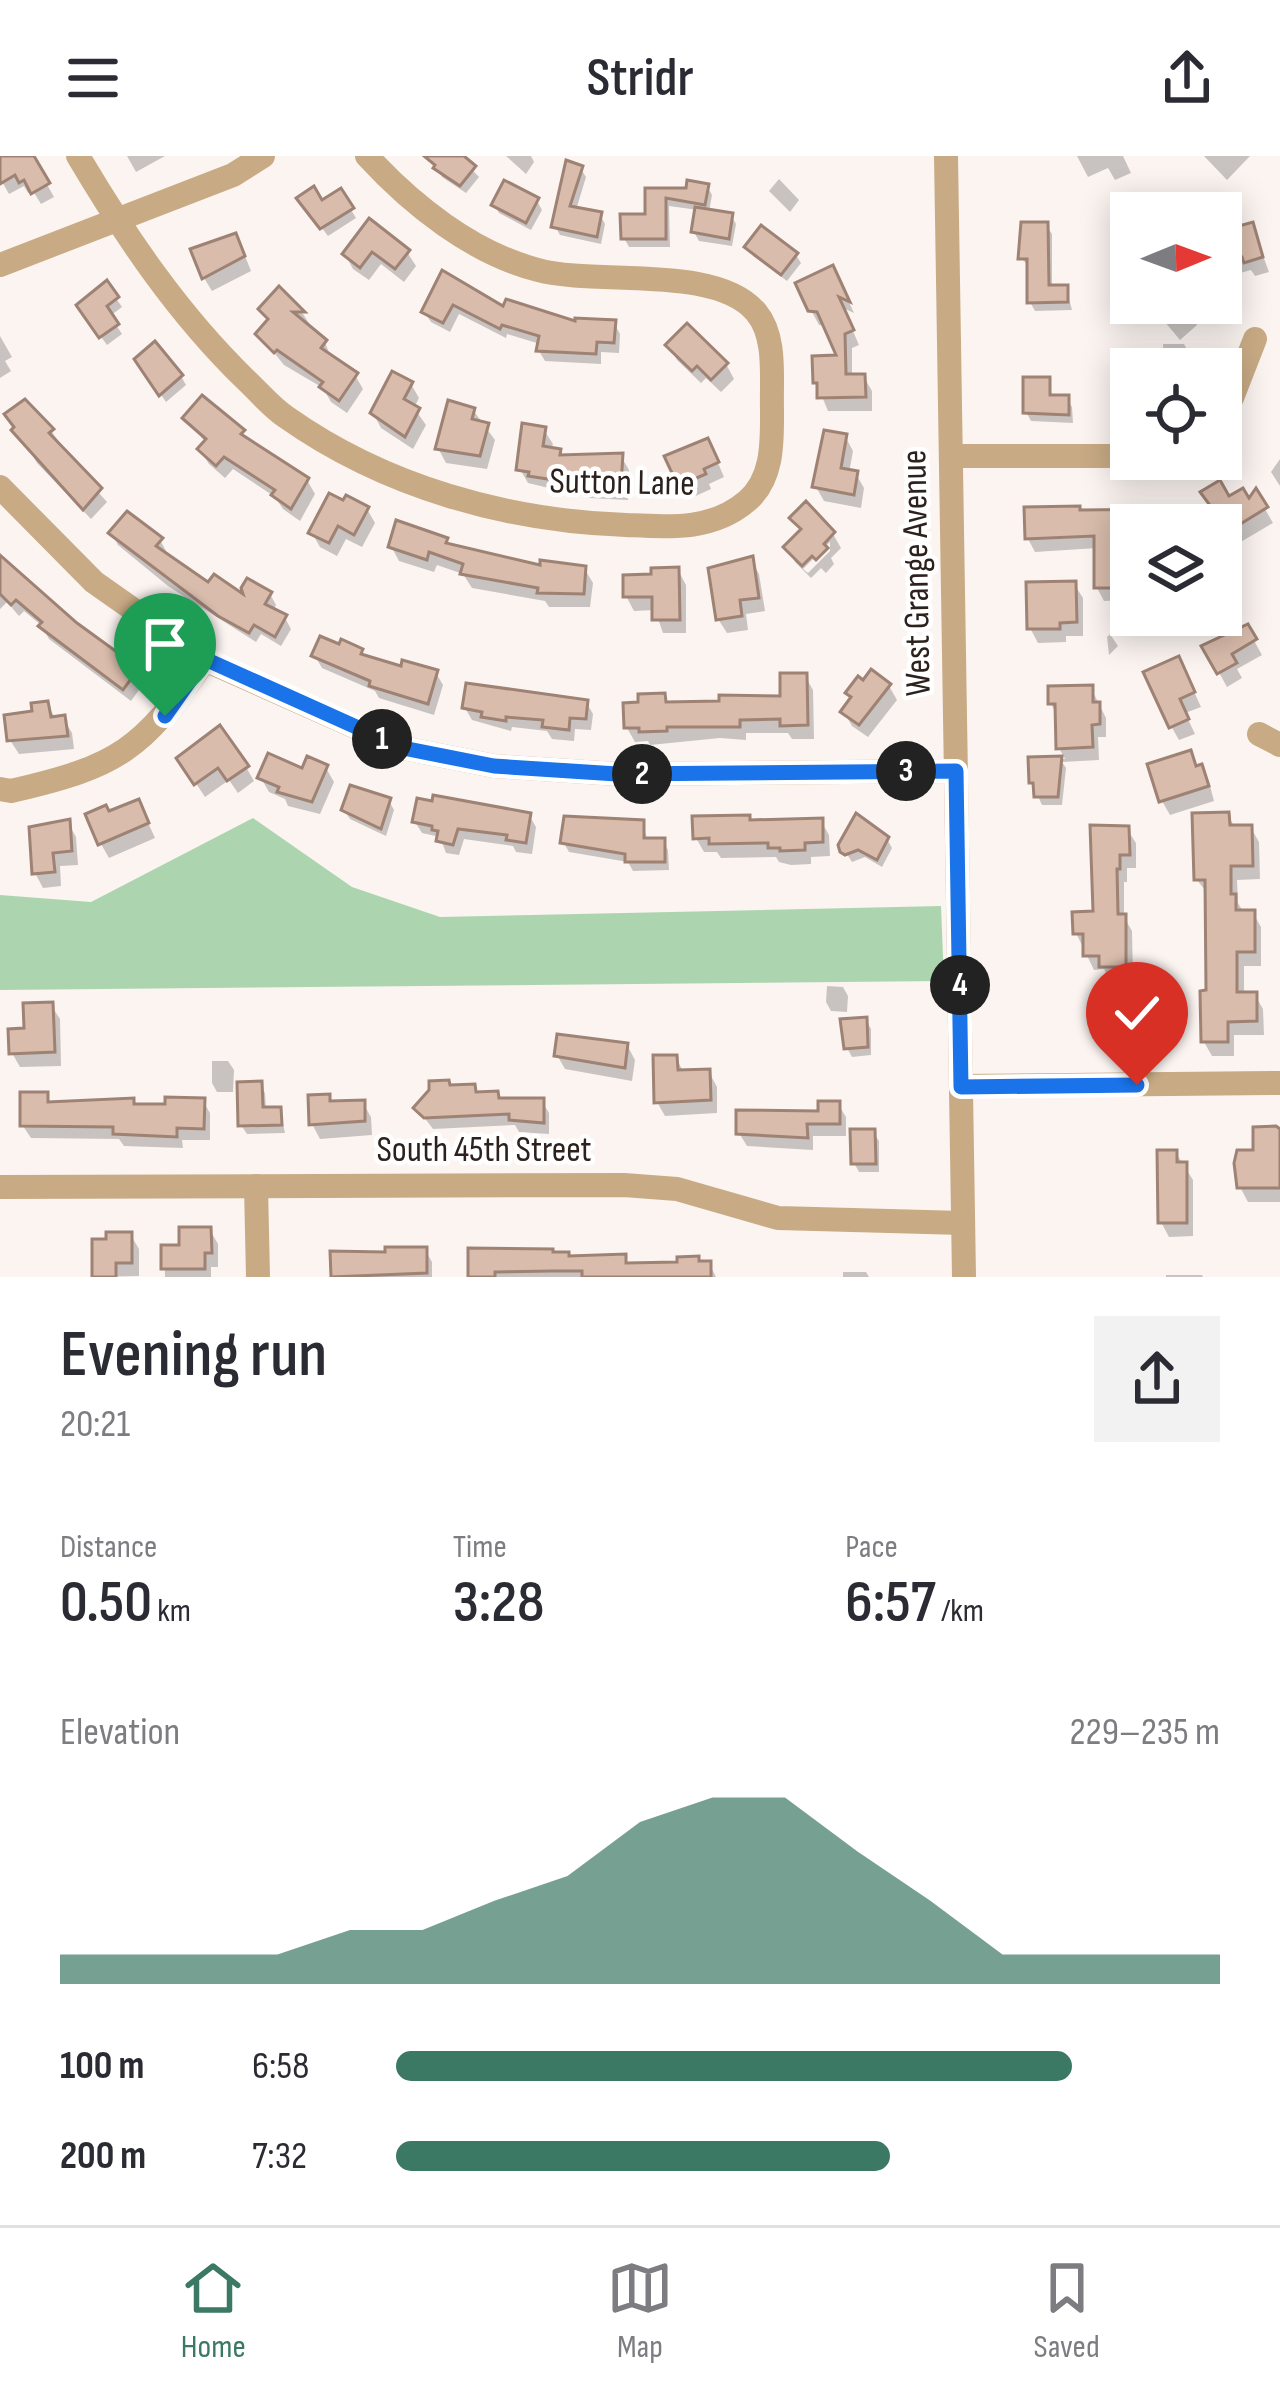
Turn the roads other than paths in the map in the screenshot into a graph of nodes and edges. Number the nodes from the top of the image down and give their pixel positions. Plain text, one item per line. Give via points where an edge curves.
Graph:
1 (78, 156) edge
2 (263, 156) edge
3 (367, 156) edge
4 (946, 156) edge
5 (115, 218) junction
6 (0, 265) edge
7 (1256, 338) dead end
8 (1242, 373) edge
9 (1110, 456) edge
10 (951, 457) junction
11 (0, 488) edge
12 (205, 659) junction
13 (956, 771) junction
14 (0, 789) edge
15 (1280, 1083) edge
16 (961, 1087) junction
17 (256, 1186) junction
18 (0, 1187) edge
19 (963, 1222) junction
20 (258, 1277) edge
21 (964, 1277) edge

1 - 5 street
2 - 5 street
3 - 5 street, Sutton Lane via 442,224 536,270 705,285 758,314 770,341 773,450 749,500 688,528 558,523 452,498 369,465 284,416 198,333
4 - 10 street, West Grange Avenue
5 - 6 street
7 - 8 street
9 - 10 street
10 - 13 street, West Grange Avenue
11 - 12 street via 94,582
12 - 13 street via 403,748 494,766 617,774
12 - 14 street via 165,716 125,752 81,775
13 - 16 street, West Grange Avenue
15 - 16 street
16 - 19 street, West Grange Avenue
17 - 18 street, South 45th Street
17 - 19 street, South 45th Street via 624,1185 677,1189 778,1218
17 - 20 street
19 - 21 street, West Grange Avenue

